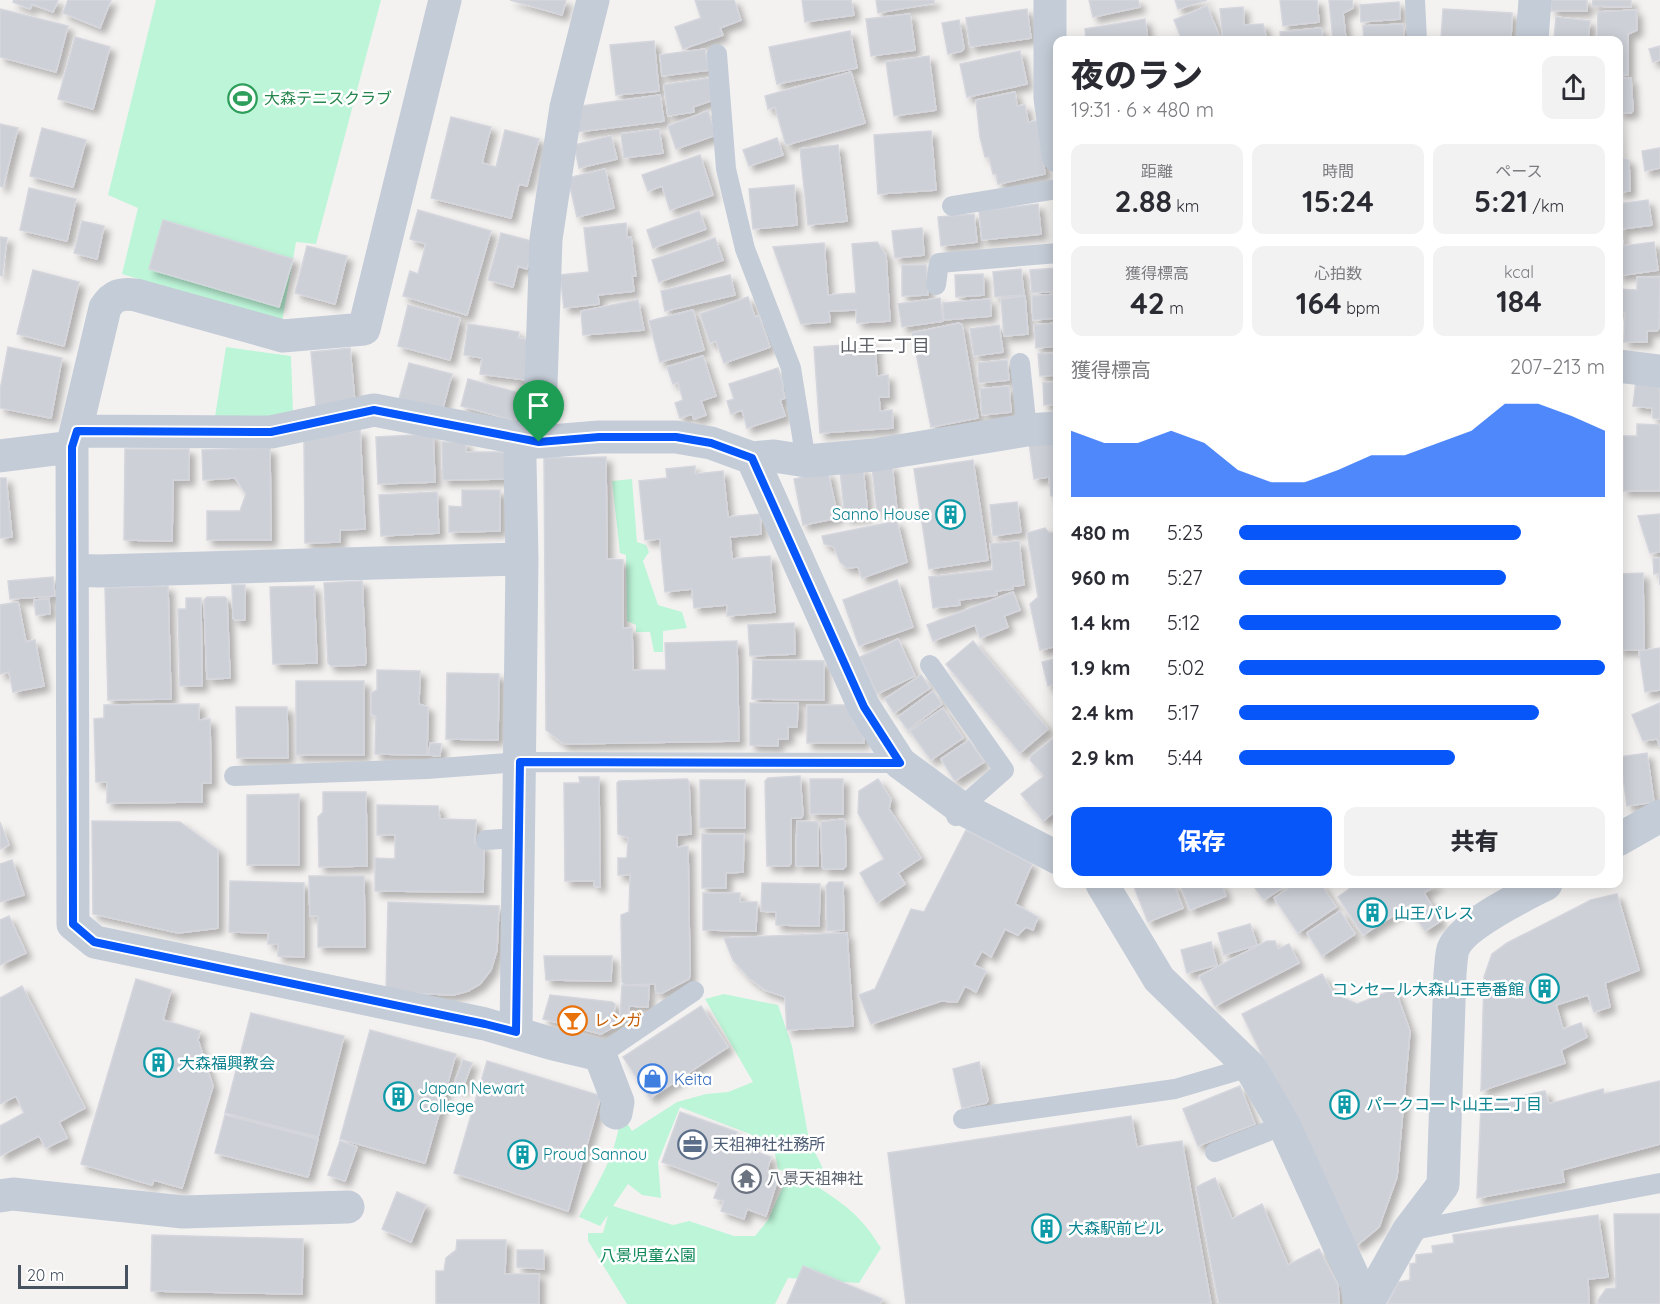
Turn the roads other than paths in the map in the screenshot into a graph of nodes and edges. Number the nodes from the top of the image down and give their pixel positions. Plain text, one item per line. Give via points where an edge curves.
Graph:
1 (445, 0) edge
2 (593, 0) edge
3 (1050, 0) edge
4 (1415, 0) edge
5 (1535, 0) edge
6 (1418, 36) edge
7 (1533, 36) edge
8 (717, 54) dead end
9 (1053, 120) edge
10 (1053, 190) edge
11 (952, 206) dead end
12 (1053, 252) edge
13 (936, 285) dead end
14 (1020, 363) dead end
15 (1623, 367) edge
16 (1660, 371) edge
17 (1042, 429) edge
18 (74, 439) junction
19 (531, 441) junction
20 (0, 456) edge
21 (752, 458) junction
22 (806, 461) junction
23 (522, 559) junction
24 (73, 570) junction
25 (930, 665) dead end
26 (520, 762) junction
27 (900, 763) junction
28 (234, 776) dead end
29 (958, 813) junction
30 (1660, 816) edge
31 (1623, 837) edge
32 (519, 838) junction
33 (486, 840) dead end
34 (1053, 856) edge
35 (1104, 888) edge
36 (1539, 888) edge
37 (694, 991) dead end
38 (516, 1032) junction
39 (600, 1055) junction
40 (1250, 1067) junction
41 (616, 1113) dead end
42 (963, 1119) dead end
43 (1284, 1125) junction
44 (1215, 1152) dead end
45 (1660, 1183) edge
46 (0, 1196) edge
47 (348, 1207) dead end
48 (1408, 1231) junction
49 (1360, 1304) edge
50 (1367, 1304) edge

1 - 18 street via 364,329 283,336 136,295 116,296 105,308
2 - 19 street via 566,107 546,239
3 - 9 street
4 - 6 lane
5 - 7 street
8 - 22 lane via 726,169 745,249 791,368
10 - 11 lane
12 - 13 lane via 939,263
14 - 17 lane
15 - 16 street
17 - 22 street via 874,455
18 - 19 street via 271,432 374,410
18 - 20 street
18 - 24 street
19 - 21 street via 599,433 676,437 711,443
19 - 23 street via 520,460
21 - 22 street via 774,456
21 - 27 street via 864,707
23 - 24 street
23 - 26 street
24 - 38 street via 73,924 94,942
25 - 29 lane via 1004,770
26 - 27 lane
26 - 28 lane
26 - 32 street
27 - 29 street
29 - 34 street
30 - 31 street
32 - 33 lane
32 - 38 street via 510,952
35 - 40 street via 1159,979
36 - 48 street via 1487,917 1453,948 1443,1185
37 - 39 lane
38 - 39 street
39 - 41 street via 618,1102
40 - 42 lane via 1175,1089
40 - 43 street
43 - 44 lane
43 - 49 street via 1357,1285
45 - 48 lane
46 - 47 street via 13,1194 183,1212
48 - 50 street

